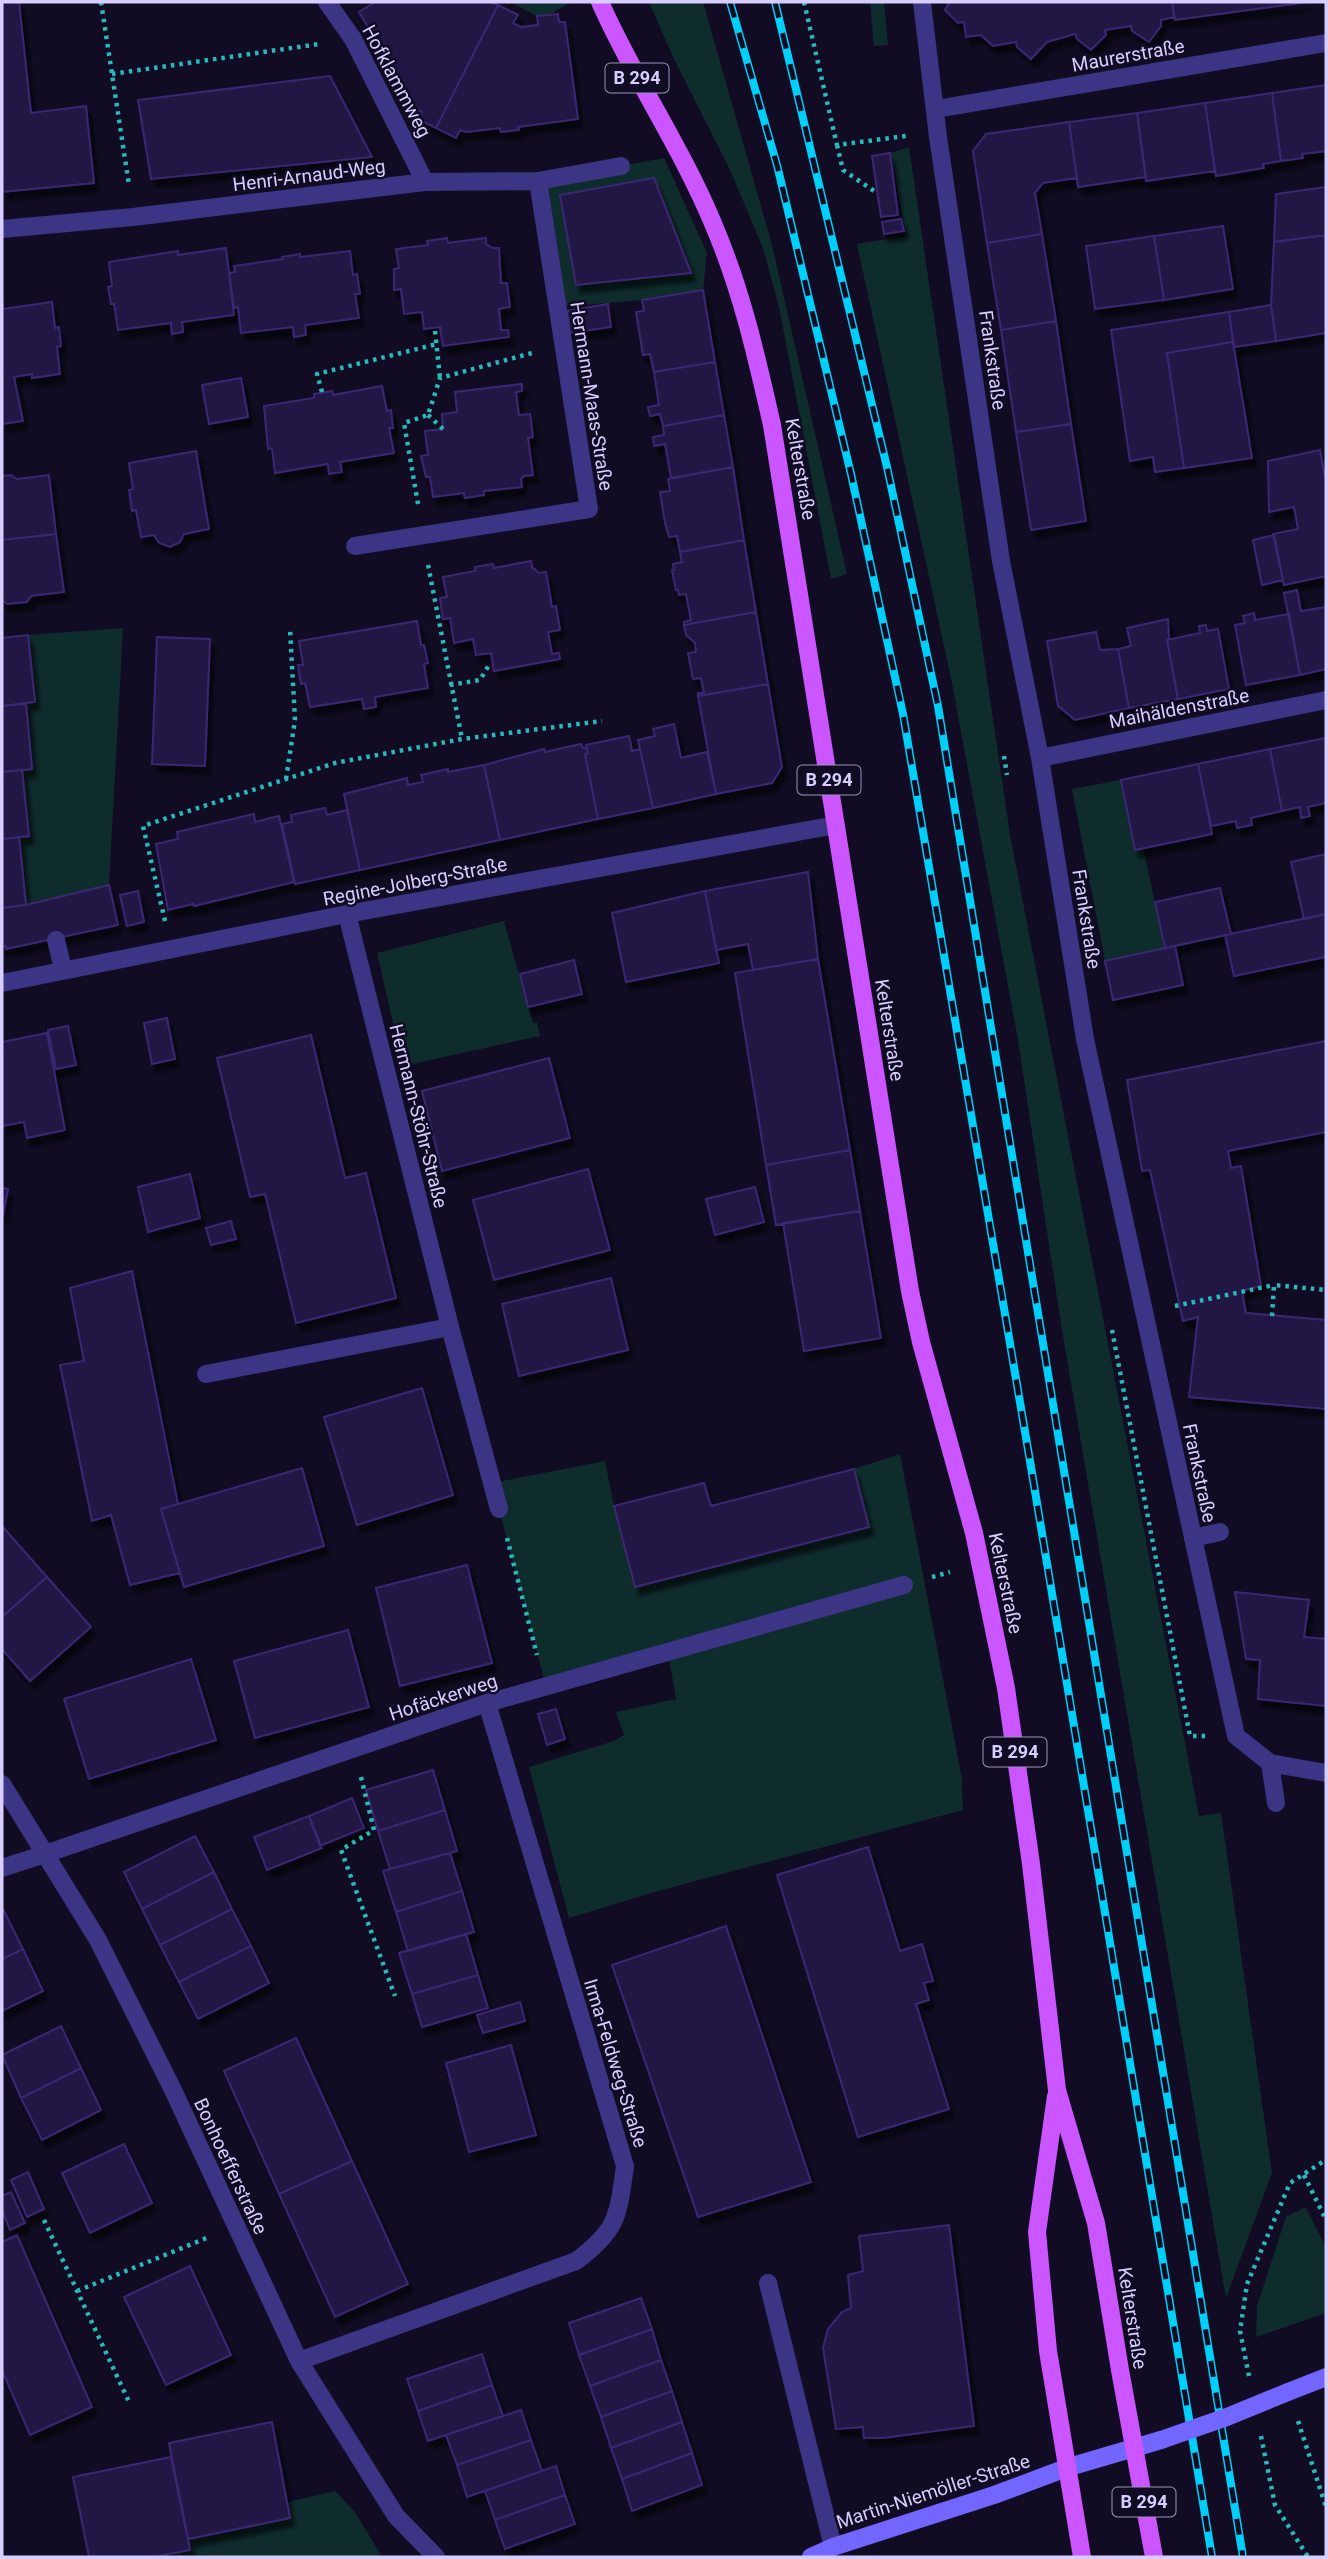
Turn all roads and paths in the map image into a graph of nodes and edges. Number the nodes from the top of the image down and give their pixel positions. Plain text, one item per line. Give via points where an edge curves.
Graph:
1 (101, 2) edge
2 (327, 2) edge
3 (600, 2) edge
4 (804, 2) edge
5 (922, 2) edge
6 (353, 39) junction
7 (1326, 43) edge
8 (112, 74) junction
9 (936, 109) junction
10 (938, 132) junction
11 (837, 145) junction
12 (621, 166) dead end
13 (538, 181) junction
14 (425, 182) junction
15 (877, 193) dead end
16 (134, 218) junction
17 (2, 229) edge
18 (435, 331) dead end
19 (437, 344) junction
20 (568, 375) junction
21 (440, 378) junction
22 (322, 393) dead end
23 (428, 415) junction
24 (443, 429) dead end
25 (423, 535) junction
26 (355, 546) dead end
27 (431, 584) dead end
28 (290, 629) dead end
29 (489, 665) dead end
30 (450, 685) junction
31 (1326, 700) edge
32 (602, 721) dead end
33 (462, 739) junction
34 (1040, 758) junction
35 (286, 779) junction
36 (836, 825) junction
37 (346, 914) junction
38 (56, 940) dead end
39 (172, 950) junction
40 (63, 969) junction
41 (2, 983) edge
42 (1274, 1285) junction
43 (1326, 1290) edge
44 (1144, 1313) junction
45 (1272, 1315) dead end
46 (450, 1327) junction
47 (206, 1374) dead end
48 (499, 1509) joint
49 (1220, 1532) dead end
50 (1193, 1538) junction
51 (981, 1563) junction
52 (904, 1585) joint
53 (546, 1686) junction
54 (487, 1703) junction
55 (354, 1749) junction
56 (1270, 1763) junction
57 (1326, 1773) edge
58 (2, 1784) edge
59 (1276, 1803) dead end
60 (45, 1854) junction
61 (2, 1868) edge
62 (395, 1996) dead end
63 (1057, 2090) junction
64 (1324, 2161) dead end
65 (1304, 2175) junction
66 (1277, 2210) dead end
67 (44, 2220) dead end
68 (1326, 2220) edge
69 (236, 2227) junction
70 (768, 2283) dead end
71 (77, 2291) junction
72 (299, 2361) junction
73 (1326, 2376) edge
74 (130, 2404) dead end
75 (1305, 2442) dead end
76 (1134, 2448) junction
77 (1069, 2467) junction
78 (1326, 2507) edge
79 (839, 2552) edge
80 (436, 2557) edge
81 (811, 2557) edge
82 (1082, 2557) edge
83 (1154, 2557) edge

1 - 8 path
2 - 6 street, Hofklammweg
3 - 36 main road, Kelterstraße / B 294 via 711,218 743,299 772,425
4 - 11 path
5 - 9 street, Frankstraße
6 - 8 path
6 - 14 street, Hofklammweg
7 - 9 street, Maurerstraße
8 - 16 path
9 - 10 street, Frankstraße
10 - 11 path
10 - 34 street, Frankstraße via 1001,561
11 - 15 path via 843,170
12 - 13 street, Henri-Arnaud-Weg
13 - 14 street, Henri-Arnaud-Weg
13 - 20 street, Hermann-Maas-Straße
14 - 16 street, Henri-Arnaud-Weg
16 - 17 street, Henri-Arnaud-Weg
18 - 19 path
19 - 21 path
19 - 22 path via 317,374
20 - 21 path via 548,379 537,351
20 - 25 street, Hermann-Maas-Straße via 589,509
21 - 23 path
23 - 24 path
23 - 25 path via 404,423
25 - 26 street, Hermann-Maas-Straße
27 - 30 path
28 - 35 path via 295,720
29 - 30 path via 481,680
30 - 33 path
31 - 34 street, Maihäldenstraße
32 - 33 path
33 - 35 path via 335,763
34 - 44 street, Frankstraße via 1085,1038
35 - 39 path via 143,826
36 - 37 street, Regine-Jolberg-Straße
36 - 51 main road, Kelterstraße / B 294 via 910,1291
37 - 39 street, Regine-Jolberg-Straße
37 - 46 street, Hermann-Stöhr-Straße
38 - 40 street
39 - 40 street, Regine-Jolberg-Straße
40 - 41 street, Regine-Jolberg-Straße
42 - 43 path
42 - 44 path
42 - 45 path
44 - 50 street, Frankstraße
46 - 47 street
46 - 48 street, Hermann-Stöhr-Straße
48 - 53 path
49 - 50 street
50 - 56 street, Frankstraße via 1236,1737
51 - 52 path
51 - 63 main road, Kelterstraße / B 294 via 1006,1688
52 - 53 street, Hofäckerweg
53 - 54 street, Hofäckerweg
54 - 55 street, Hofäckerweg
54 - 72 street, Irma-Feldweg-Straße via 625,2166 619,2214 601,2242 576,2261
55 - 60 street, Hofäckerweg
55 - 62 path via 374,1830 341,1850
56 - 57 street, Frankstraße
56 - 59 street
58 - 60 street, Bonhoefferstraße
60 - 61 street, Hofäckerweg
60 - 69 street, Bonhoefferstraße via 98,1940
63 - 76 main road, Kelterstraße / B 294 via 1096,2223
63 - 77 main road, Kelterstraße / B 294 via 1037,2232 1048,2351
64 - 65 path
65 - 66 path via 1290,2183
65 - 68 path
67 - 71 path
69 - 71 path
69 - 72 street, Bonhoefferstraße
70 - 79 street
71 - 74 path
72 - 80 street, Bonhoefferstraße via 396,2516
73 - 76 main road, Martin-Niemöller-Straße, bridge via 1227,2417
75 - 78 path
76 - 77 main road, Martin-Niemöller-Straße
76 - 83 main road, Kelterstraße / B 294
77 - 79 main road, Martin-Niemöller-Straße
77 - 82 main road, Kelterstraße / B 294
79 - 81 main road, Martin-Niemöller-Straße

